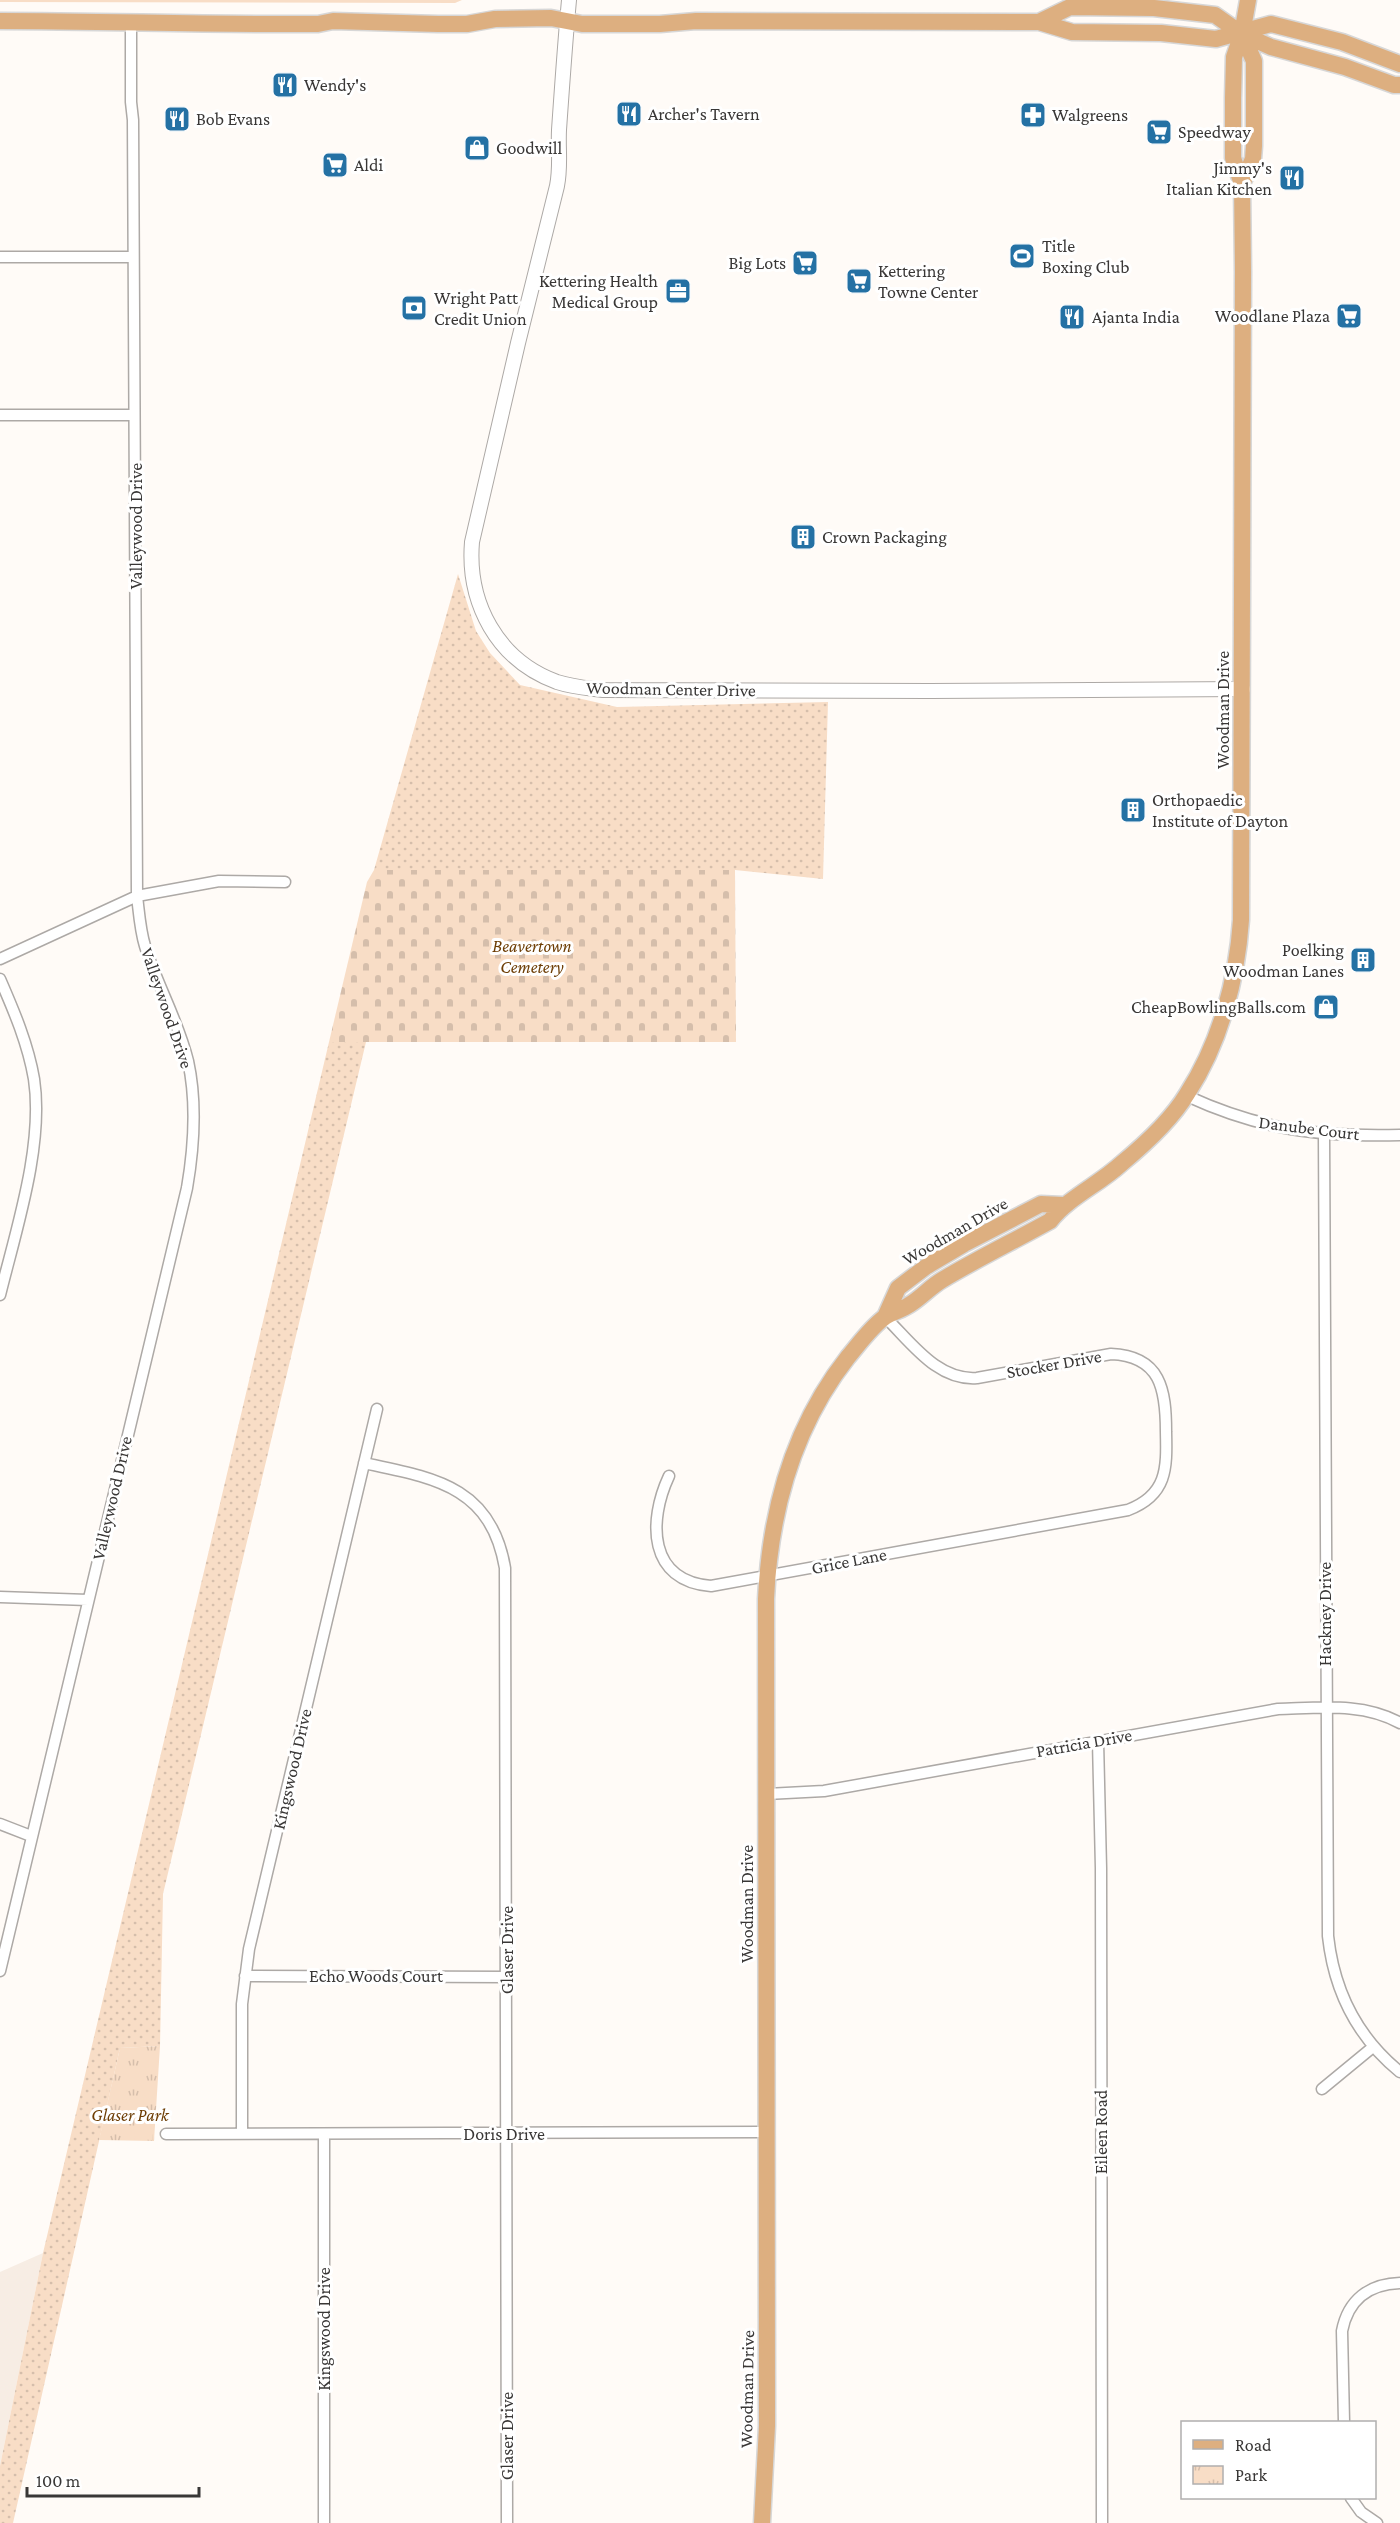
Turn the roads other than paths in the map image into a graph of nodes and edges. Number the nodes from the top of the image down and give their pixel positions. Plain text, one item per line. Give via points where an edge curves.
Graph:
1 (569, 0) edge
2 (1248, 0) edge
3 (0, 21) edge
4 (567, 21) junction
5 (131, 22) junction
6 (1039, 22) junction
7 (1242, 34) junction
8 (1400, 64) edge
9 (1400, 85) edge
10 (0, 257) edge
11 (133, 257) junction
12 (0, 415) edge
13 (134, 415) junction
14 (1243, 689) junction
15 (285, 882) dead end
16 (137, 896) junction
17 (0, 959) edge
18 (0, 979) edge
19 (1187, 1096) junction
20 (1324, 1134) junction
21 (1400, 1135) edge
22 (0, 1295) edge
23 (885, 1317) junction
24 (377, 1409) dead end
25 (364, 1463) junction
26 (669, 1476) dead end
27 (1128, 1510) joint
28 (767, 1577) junction
29 (0, 1597) edge
30 (88, 1600) junction
31 (1325, 1708) junction
32 (1400, 1723) edge
33 (1098, 1741) junction
34 (767, 1794) junction
35 (0, 1824) edge
36 (31, 1836) junction
37 (0, 1971) edge
38 (245, 1976) junction
39 (507, 1977) junction
40 (1373, 2048) junction
41 (1400, 2072) edge
42 (1322, 2089) dead end
43 (766, 2132) junction
44 (507, 2133) junction
45 (166, 2134) dead end
46 (242, 2134) junction
47 (324, 2135) junction
48 (1400, 2283) edge
49 (1344, 2421) edge
50 (1352, 2499) edge
51 (324, 2523) edge
52 (507, 2523) edge
53 (762, 2523) edge
54 (1102, 2523) edge
55 (1377, 2523) edge

1 - 4 street, Woodman Center Drive
2 - 7 main road
3 - 5 main road
4 - 5 main road via 551,18 467,24
4 - 6 main road
4 - 14 street, Woodman Center Drive via 559,132 561,165 470,561 476,597 490,629 514,657 556,682 612,690
5 - 11 street, Valleywood Drive
6 - 7 main road via 1072,32 1161,33 1216,39
6 - 7 main road via 1070,7 1154,8 1215,15
7 - 8 main road via 1271,24 1342,42
7 - 9 main road
7 - 14 main road, Woodman Drive via 1254,61 1253,159 1242,183
10 - 11 street
11 - 13 street, Valleywood Drive
12 - 13 street
13 - 16 street, Valleywood Drive
14 - 19 main road, Woodman Drive via 1239,947 1219,1026
15 - 16 street via 219,881
16 - 17 street
16 - 30 street, Valleywood Drive via 145,946 188,1061 193,1143 187,1188
18 - 22 street via 28,1052 36,1100 31,1162
19 - 20 street, Danube Court via 1253,1122
19 - 23 main road, Woodman Drive via 1122,1164 1093,1186 1063,1205 1041,1204 927,1266 898,1288
20 - 21 street, Danube Court
20 - 31 street, Hackney Drive
23 - 27 street, Stocker Drive via 937,1368 956,1377 977,1378 1111,1354 1132,1357 1144,1364 1155,1374 1164,1394 1167,1462 1155,1492
23 - 28 main road, Woodman Drive via 841,1367 810,1417 776,1510
24 - 25 street, Kingswood Drive
25 - 38 street, Kingswood Drive
25 - 39 street, Glaser Drive via 427,1477 452,1488 482,1513 502,1549 507,1601
26 - 28 street, Grice Lane via 661,1493 656,1522 660,1551 671,1569 681,1577 711,1586
27 - 28 street, Grice Lane
28 - 34 main road, Woodman Drive
29 - 30 street
30 - 36 street, Valleywood Drive
31 - 32 street, Patricia Drive via 1366,1710
31 - 33 street, Patricia Drive via 1261,1712
31 - 40 street, Hackney Drive via 1330,1956 1342,1998
33 - 34 street, Patricia Drive via 824,1791
33 - 54 street, Eileen Road
34 - 43 main road, Woodman Drive
35 - 36 street
36 - 37 street, Valleywood Drive
38 - 39 street, Echo Woods Court
38 - 46 street, Kingswood Drive
39 - 44 street, Glaser Drive
40 - 41 street, Hackney Drive
40 - 42 street
43 - 44 street, Doris Drive
43 - 53 main road, Woodman Drive via 767,2426
44 - 47 street, Doris Drive
44 - 52 street, Glaser Drive
45 - 46 street, Doris Drive
46 - 47 street, Doris Drive
47 - 51 street, Kingswood Drive
48 - 49 street via 1374,2287 1348,2311 1342,2331
50 - 55 street via 1361,2512

